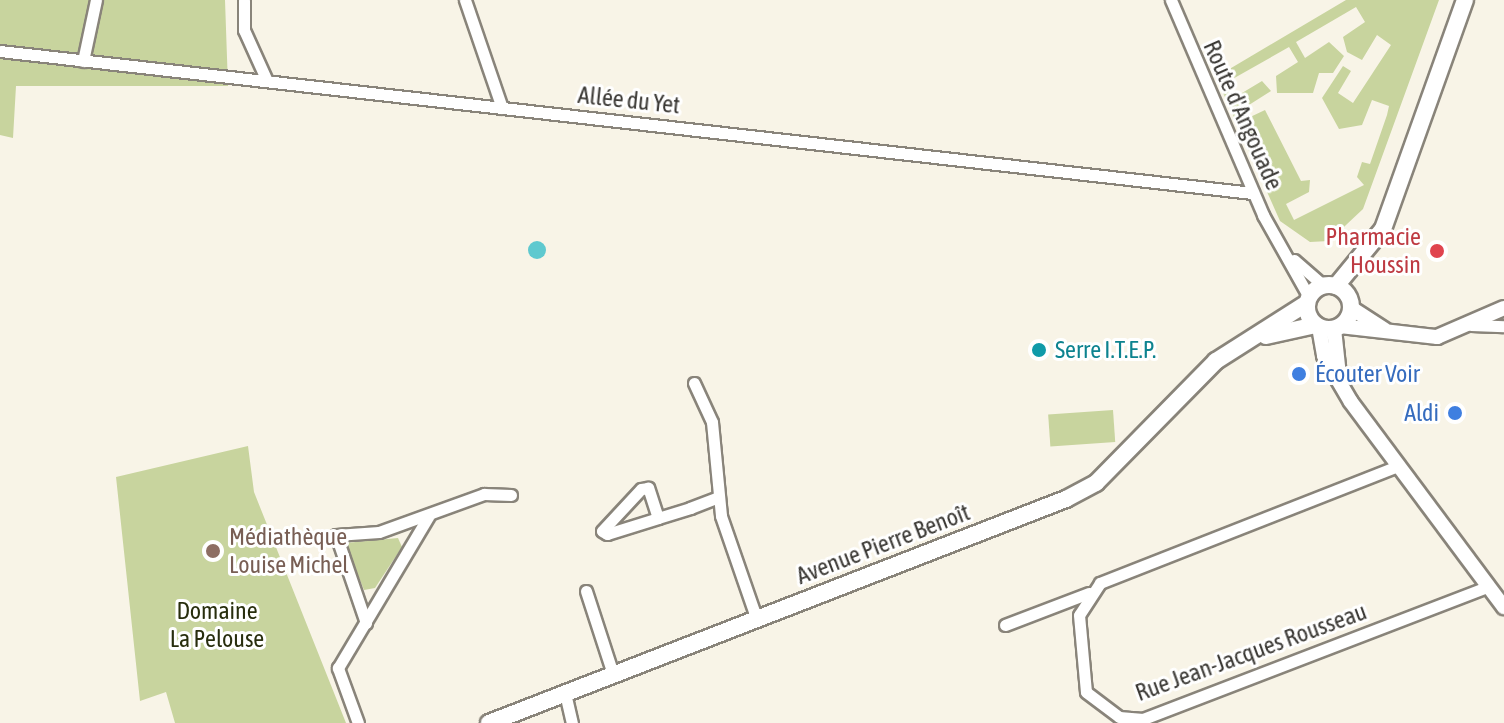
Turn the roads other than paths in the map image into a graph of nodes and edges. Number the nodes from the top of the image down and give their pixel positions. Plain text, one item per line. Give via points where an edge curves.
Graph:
1 (96, 0) edge
2 (244, 0) edge
3 (465, 0) edge
4 (1171, 0) edge
5 (1465, 0) edge
6 (0, 51) edge
7 (83, 61) junction
8 (267, 81) junction
9 (502, 108) junction
10 (1253, 193) junction
11 (1280, 246) junction
12 (1339, 294) junction
13 (1308, 300) junction
14 (1504, 308) edge
15 (1471, 325) junction
16 (1504, 326) edge
17 (1327, 327) junction
18 (1393, 335) junction
19 (1249, 340) junction
20 (694, 383) dead end
21 (1398, 466) junction
22 (511, 495) dead end
23 (719, 497) junction
24 (428, 517) junction
25 (658, 518) junction
26 (1487, 587) junction
27 (586, 591) dead end
28 (1089, 593) junction
29 (1504, 607) edge
30 (756, 617) junction
31 (366, 623) junction
32 (1005, 625) dead end
33 (613, 674) junction
34 (565, 693) junction
35 (358, 723) edge
36 (489, 723) edge
37 (572, 723) edge

1 - 7 street
2 - 8 street via 244,30
3 - 9 street
4 - 10 street, Route d'Angouade
5 - 12 main road via 1383,229
6 - 7 street, Allée du Yet
7 - 8 street, Allée du Yet
8 - 9 street, Allée du Yet
9 - 10 street, Allée du Yet
10 - 11 street, Route d'Angouade
11 - 12 street, Route d'Angouade
11 - 13 street, Route d'Angouade
12 - 13 main road, Avenue Pierre Benoît
12 - 17 main road
12 - 18 street
13 - 17 main road
13 - 19 main road, Avenue Pierre Benoît
14 - 15 street
15 - 16 street
15 - 18 street via 1437,337
17 - 18 street
17 - 19 main road, Avenue Pierre Benoît
17 - 21 street via 1343,391
19 - 30 main road, Avenue Pierre Benoît via 1182,391 1096,483
20 - 23 street via 712,422
21 - 26 street
21 - 28 street
22 - 24 street via 484,494
23 - 25 street
23 - 30 street
24 - 31 street
24 - 31 street via 379,532 336,535
25 - 25 street via 607,534 602,531 641,489 648,488
26 - 28 street, Rue Jean-Jacques Rousseau via 1143,719 1119,717 1086,692 1078,628
26 - 29 street
27 - 33 street
28 - 32 street
30 - 33 main road, Avenue Pierre Benoît
31 - 35 street via 338,668
33 - 34 main road, Avenue Pierre Benoît
34 - 36 main road, Avenue Pierre Benoît
34 - 37 street

